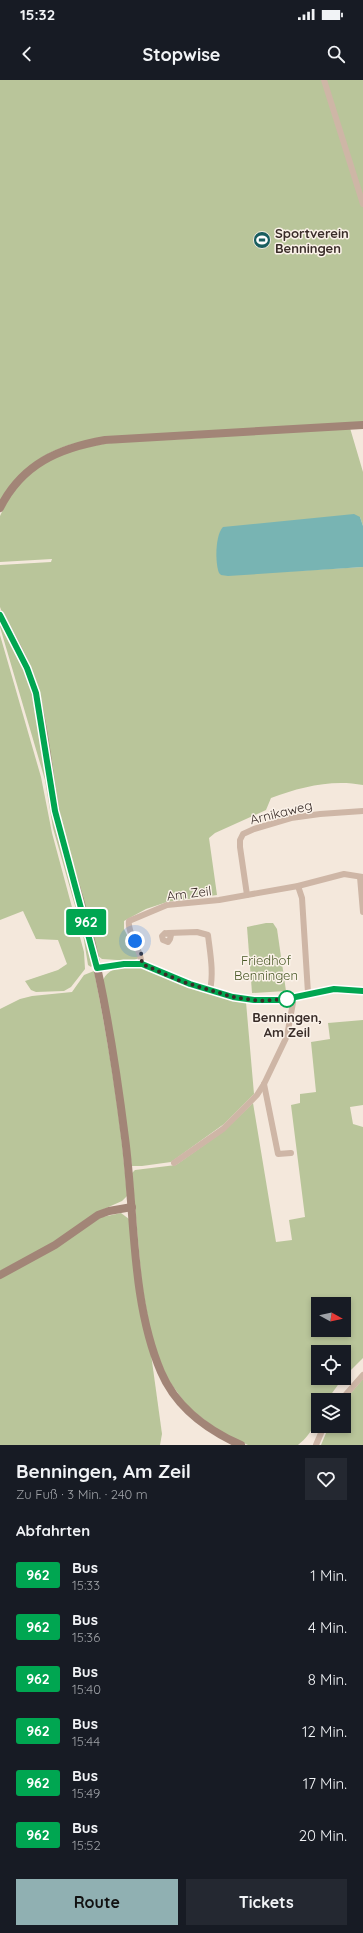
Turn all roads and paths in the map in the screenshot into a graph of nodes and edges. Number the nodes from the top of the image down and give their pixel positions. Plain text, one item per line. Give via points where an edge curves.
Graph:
1 (324, 80) edge
2 (363, 204) edge
3 (363, 425) edge
4 (0, 508) edge
5 (0, 615) edge
6 (363, 812) edge
7 (361, 877) edge
8 (298, 886) junction
9 (247, 896) junction
10 (363, 912) edge
11 (168, 933) dead end
12 (142, 964) junction
13 (97, 968) junction
14 (210, 990) junction
15 (363, 991) edge
16 (308, 993) junction
17 (294, 997) junction
18 (264, 1084) junction
19 (291, 1153) dead end
20 (174, 1163) dead end
21 (132, 1207) junction
22 (0, 1274) edge
23 (363, 1375) edge
24 (347, 1393) edge
25 (321, 1433) edge
26 (241, 1445) edge
27 (316, 1445) edge

1 - 2 street
3 - 4 street via 105,440 83,444 56,453 30,469 8,494
5 - 13 street via 27,668 36,693 55,811
6 - 9 street, Arnikaweg via 291,818 243,834 240,847
7 - 8 street, Am Zeil via 344,874
7 - 10 street
8 - 9 street, Am Zeil
8 - 16 street via 302,898
9 - 12 street, Am Zeil via 167,905 129,921 128,927 141,952
11 - 14 street via 197,932 208,935 211,954
12 - 13 street
12 - 14 street via 183,982
13 - 21 street via 125,1131
14 - 17 street via 254,1000
15 - 16 street via 334,989
16 - 17 street
17 - 18 street via 287,1036
18 - 19 street via 278,1154
18 - 20 street via 236,1117 210,1139
21 - 22 street via 103,1213 45,1251
21 - 26 street via 143,1311 151,1346 164,1379 176,1398 193,1416 212,1430
23 - 24 street
25 - 27 street

